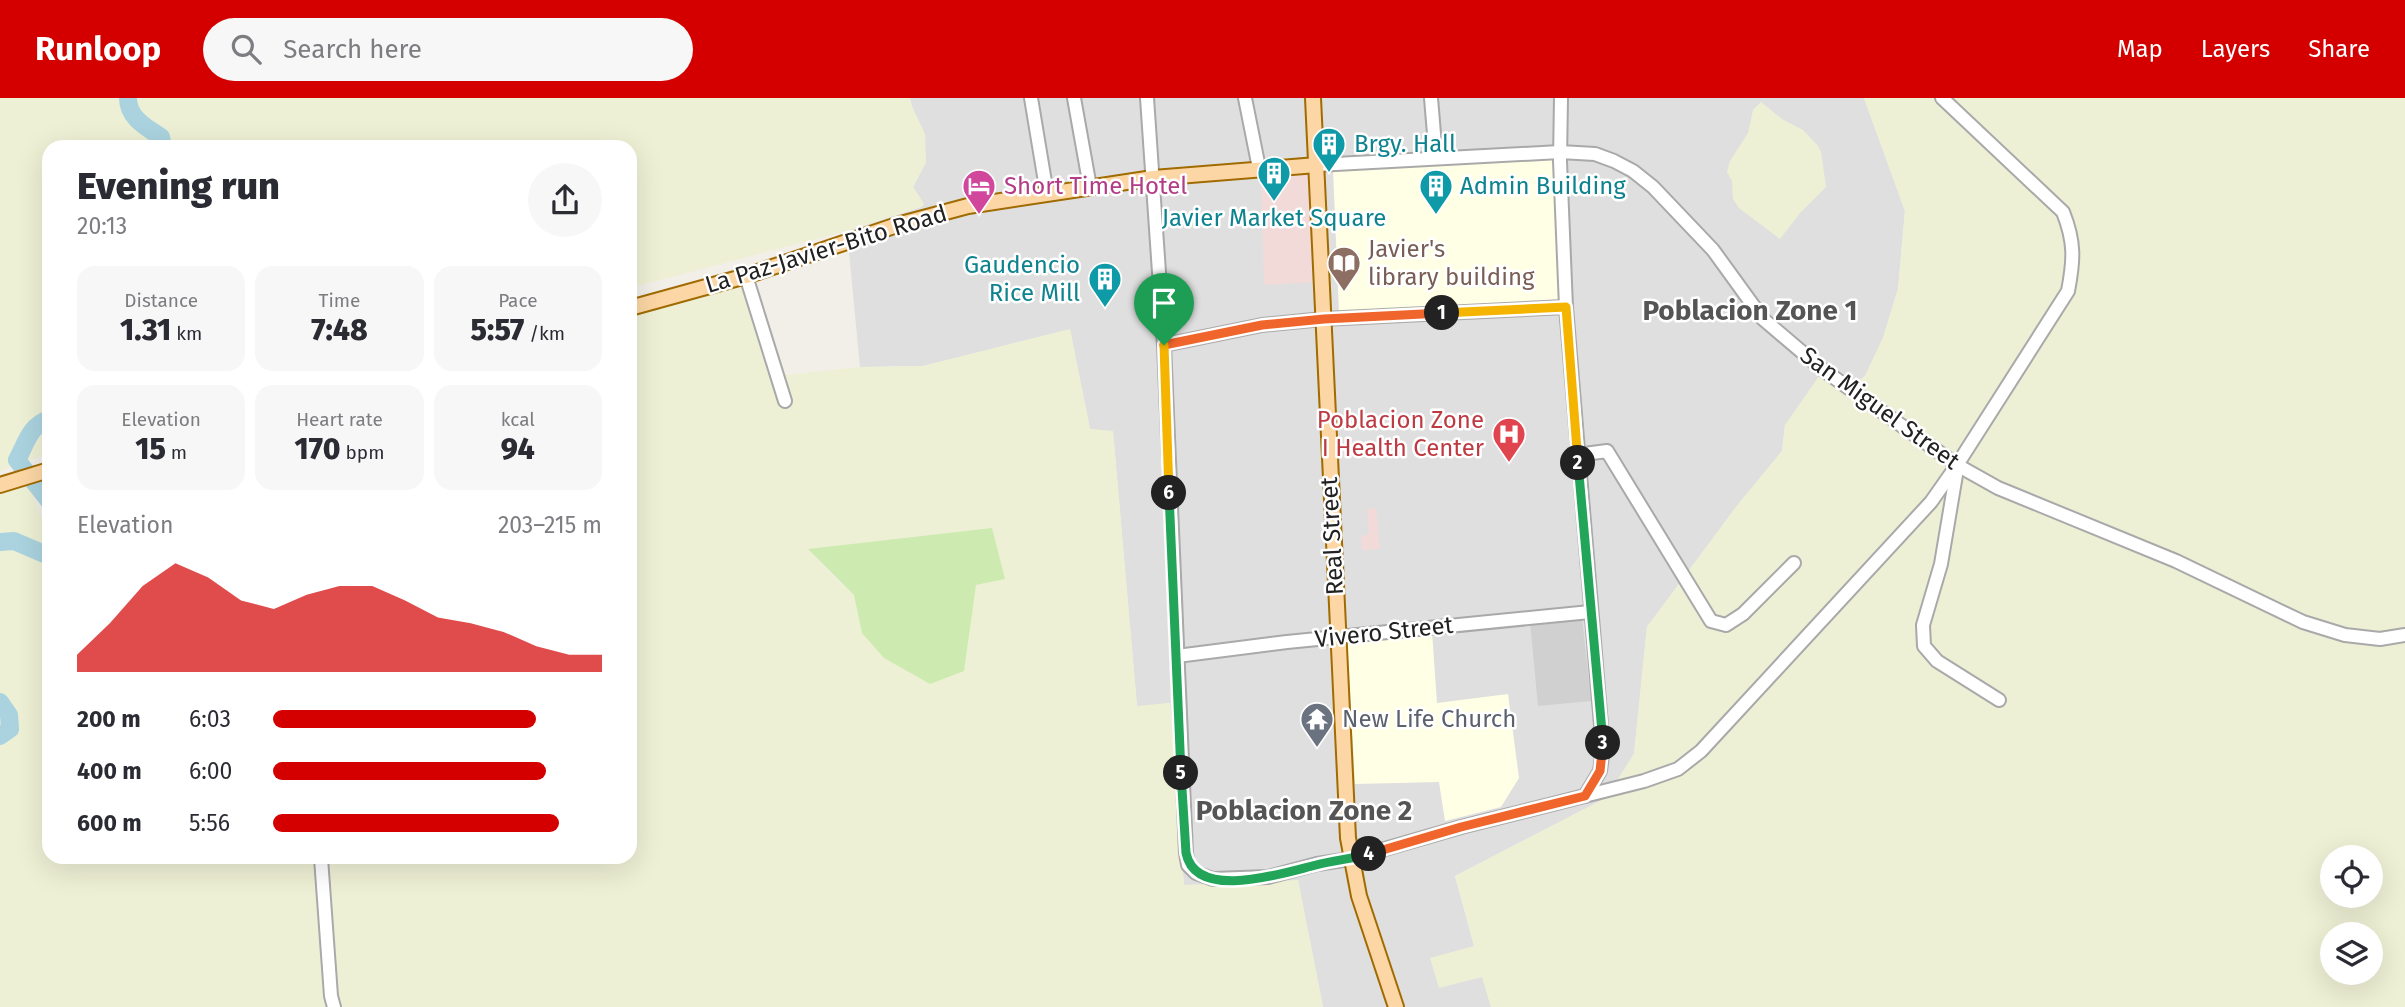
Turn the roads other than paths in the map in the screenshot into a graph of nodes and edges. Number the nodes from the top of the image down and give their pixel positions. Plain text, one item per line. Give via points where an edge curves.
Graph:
1 (1031, 98) edge
2 (1074, 98) edge
3 (1147, 98) edge
4 (1245, 98) edge
5 (1313, 98) edge
6 (1431, 98) edge
7 (1561, 98) edge
8 (1942, 98) edge
9 (1560, 152) junction
10 (1436, 158) junction
11 (1317, 165) junction
12 (1259, 168) junction
13 (1153, 178) junction
14 (1090, 187) junction
15 (1047, 194) junction
16 (746, 276) junction
17 (637, 306) edge
18 (1566, 307) junction
19 (1324, 319) junction
20 (1164, 345) junction
21 (785, 401) dead end
22 (1577, 455) junction
23 (1958, 466) junction
24 (42, 472) edge
25 (0, 485) edge
26 (1794, 563) dead end
27 (1590, 611) junction
28 (2405, 635) edge
29 (1337, 638) junction
30 (1177, 656) junction
31 (1999, 700) dead end
32 (1585, 796) junction
33 (1350, 859) junction
34 (321, 864) edge
35 (334, 1007) edge
36 (1396, 1007) edge

1 - 15 street
2 - 14 street
3 - 13 street
4 - 12 street
5 - 11 main road, Real Street
6 - 10 street
7 - 9 street
8 - 23 street via 2063,212 2071,231 2074,260 2068,291
9 - 10 street, San Miguel Street
9 - 18 street
9 - 23 street, San Miguel Street via 1614,161 1653,187 1713,250 1763,319 1822,369
10 - 11 street, San Miguel Street
11 - 12 main road, La Paz-Javier-Bito Road
11 - 19 main road, Real Street
12 - 13 main road, La Paz-Javier-Bito Road
13 - 14 main road, La Paz-Javier-Bito Road
13 - 20 street
14 - 15 main road, La Paz-Javier-Bito Road
15 - 16 main road, La Paz-Javier-Bito Road via 949,210
16 - 17 main road, La Paz-Javier-Bito Road
16 - 21 street
18 - 19 street
18 - 22 street
19 - 20 street via 1262,325
19 - 29 main road, Real Street
20 - 30 street
22 - 26 street via 1607,451 1711,621 1726,625 1743,614
22 - 27 street
23 - 28 street, San Miguel Street via 1998,488 2176,561 2303,622 2344,635 2380,639
23 - 31 street via 1941,564 1923,625 1924,646 1937,662
23 - 32 street via 1922,513 1696,756 1668,774
24 - 25 main road
27 - 29 street, Vivero Street
27 - 32 street via 1603,750 1600,771
29 - 30 street, Vivero Street
29 - 33 main road, Real Street
30 - 33 street via 1188,865 1213,879 1268,877
32 - 33 street
33 - 36 main road, Real Street
34 - 35 street

